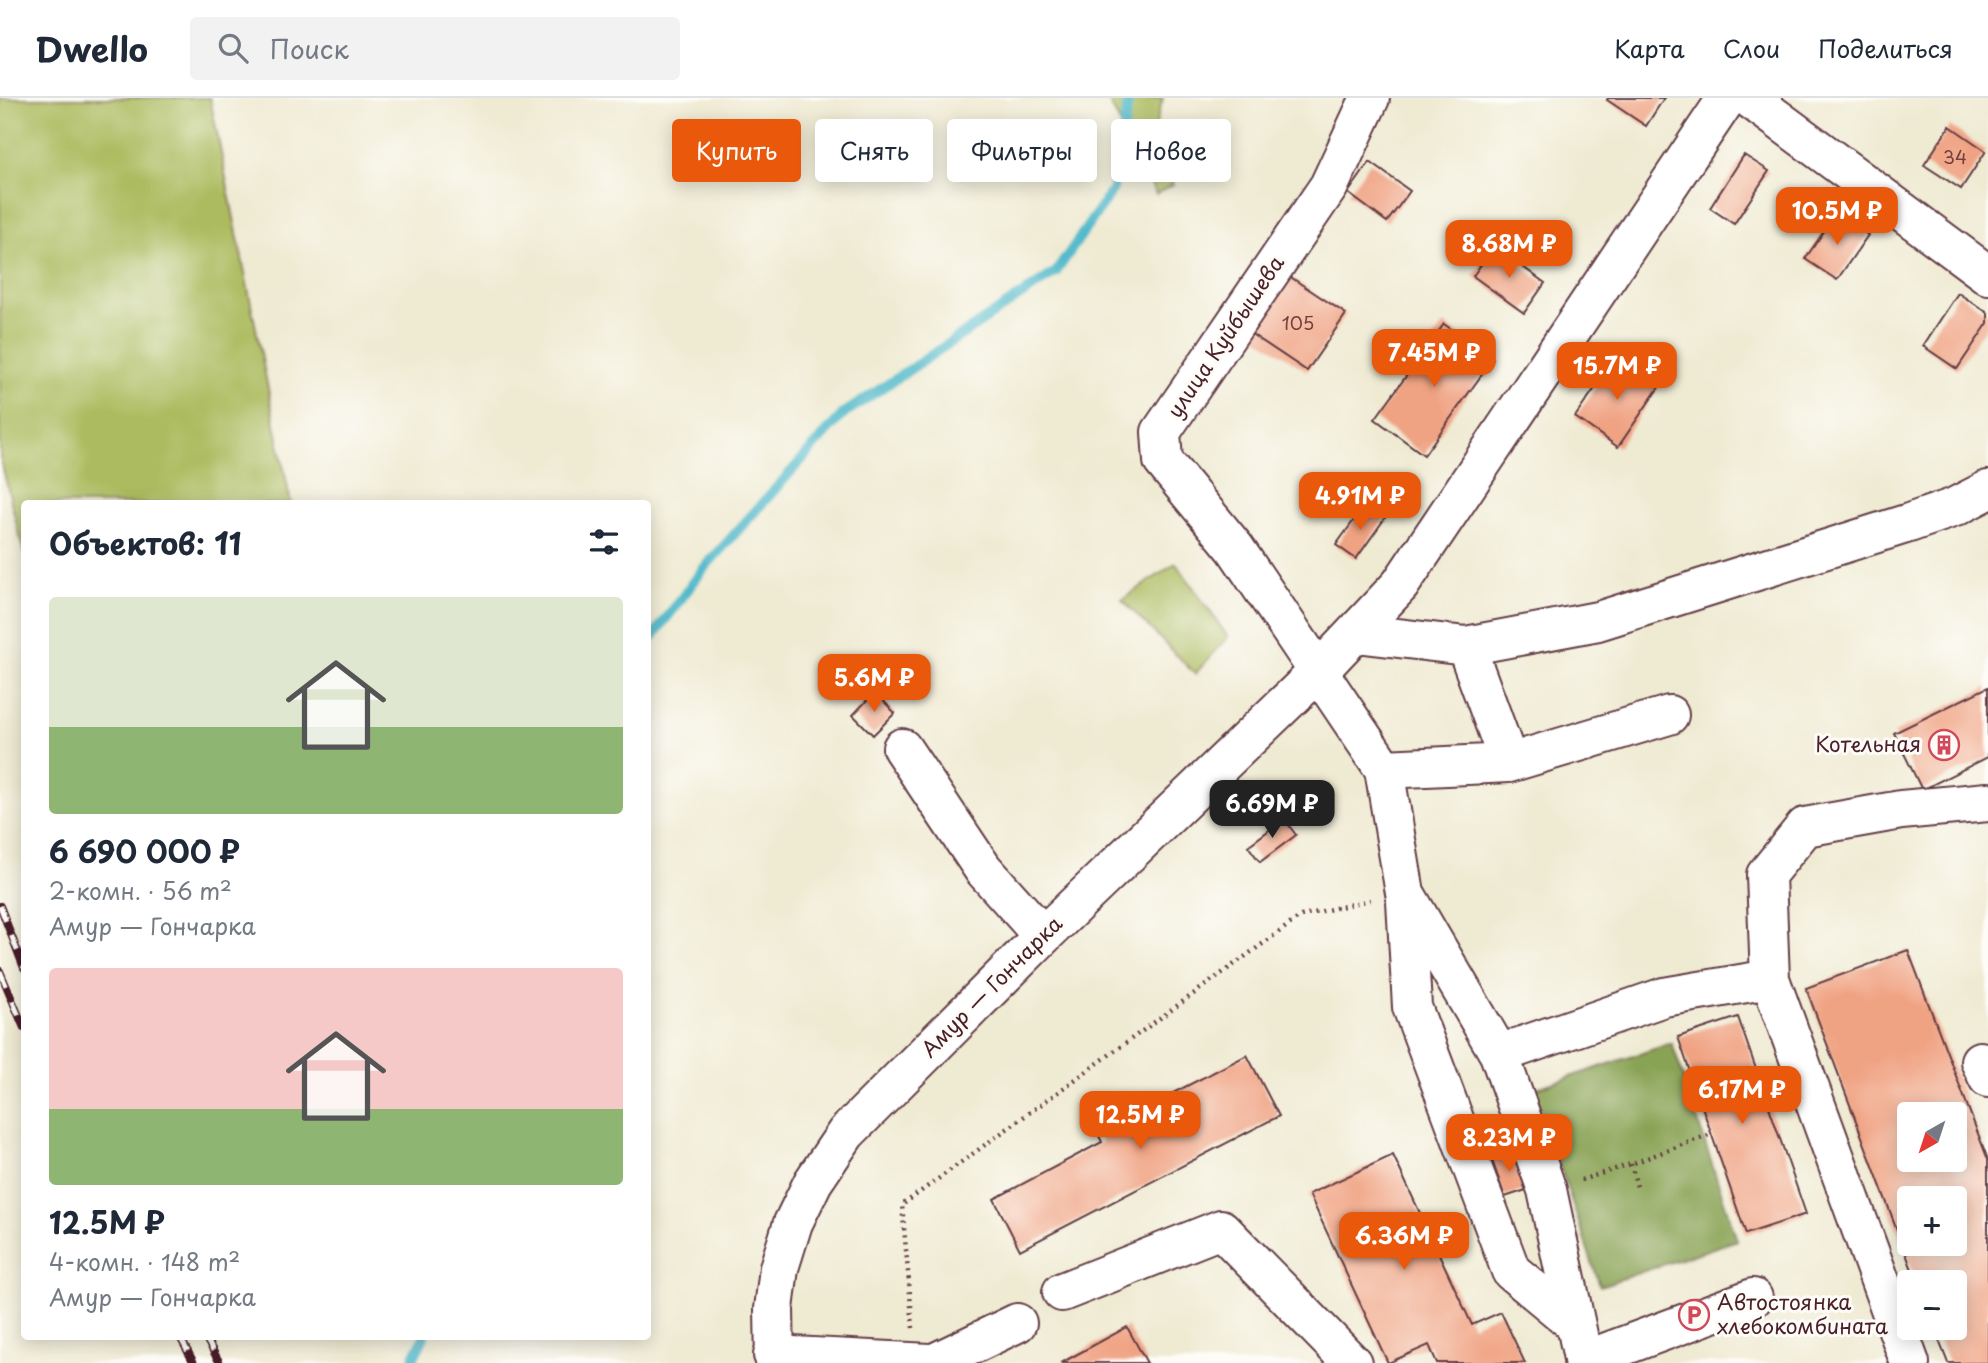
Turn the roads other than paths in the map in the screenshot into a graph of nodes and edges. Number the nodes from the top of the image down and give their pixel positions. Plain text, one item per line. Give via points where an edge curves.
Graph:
1 (1370, 98) edge
2 (1727, 98) edge
3 (1749, 98) edge
4 (1988, 275) edge
5 (1988, 490) edge
6 (1356, 633) junction
7 (1466, 646) junction
8 (1319, 671) junction
9 (1669, 715) dead end
10 (902, 748) dead end
11 (1509, 763) junction
12 (1384, 769) junction
13 (1988, 802) edge
14 (1405, 892) junction
15 (1042, 936) junction
16 (1770, 979) junction
17 (1499, 1054) junction
18 (1062, 1292) dead end
19 (1753, 1298) dead end
20 (1017, 1323) dead end
21 (1574, 1324) junction
22 (774, 1359) edge
23 (927, 1362) edge
24 (1584, 1362) edge
25 (1352, 1363) edge
26 (1910, 1363) edge

1 - 8 street, улица Куйбышева via 1329,186 1161,432 1163,461 1235,548
2 - 6 street, Амур — Гончарка via 1400,585
3 - 4 street
5 - 7 street via 1909,523 1598,621
6 - 7 street
6 - 8 street, Амур — Гончарка
7 - 11 street
8 - 12 street, улица Куйбышева
8 - 15 street, Амур — Гончарка
9 - 11 street
10 - 15 street via 983,869
11 - 12 street
12 - 14 street
13 - 16 street via 1901,810 1805,827 1766,875
14 - 17 street
14 - 21 street via 1412,1007 1511,1271
15 - 22 street, Амур — Гончарка via 846,1133 813,1182 793,1223 779,1268
16 - 17 street via 1664,997
16 - 26 street
17 - 21 street via 1547,1190
18 - 25 street via 1221,1229
19 - 24 street
20 - 23 street
21 - 24 street
22 - 23 street

